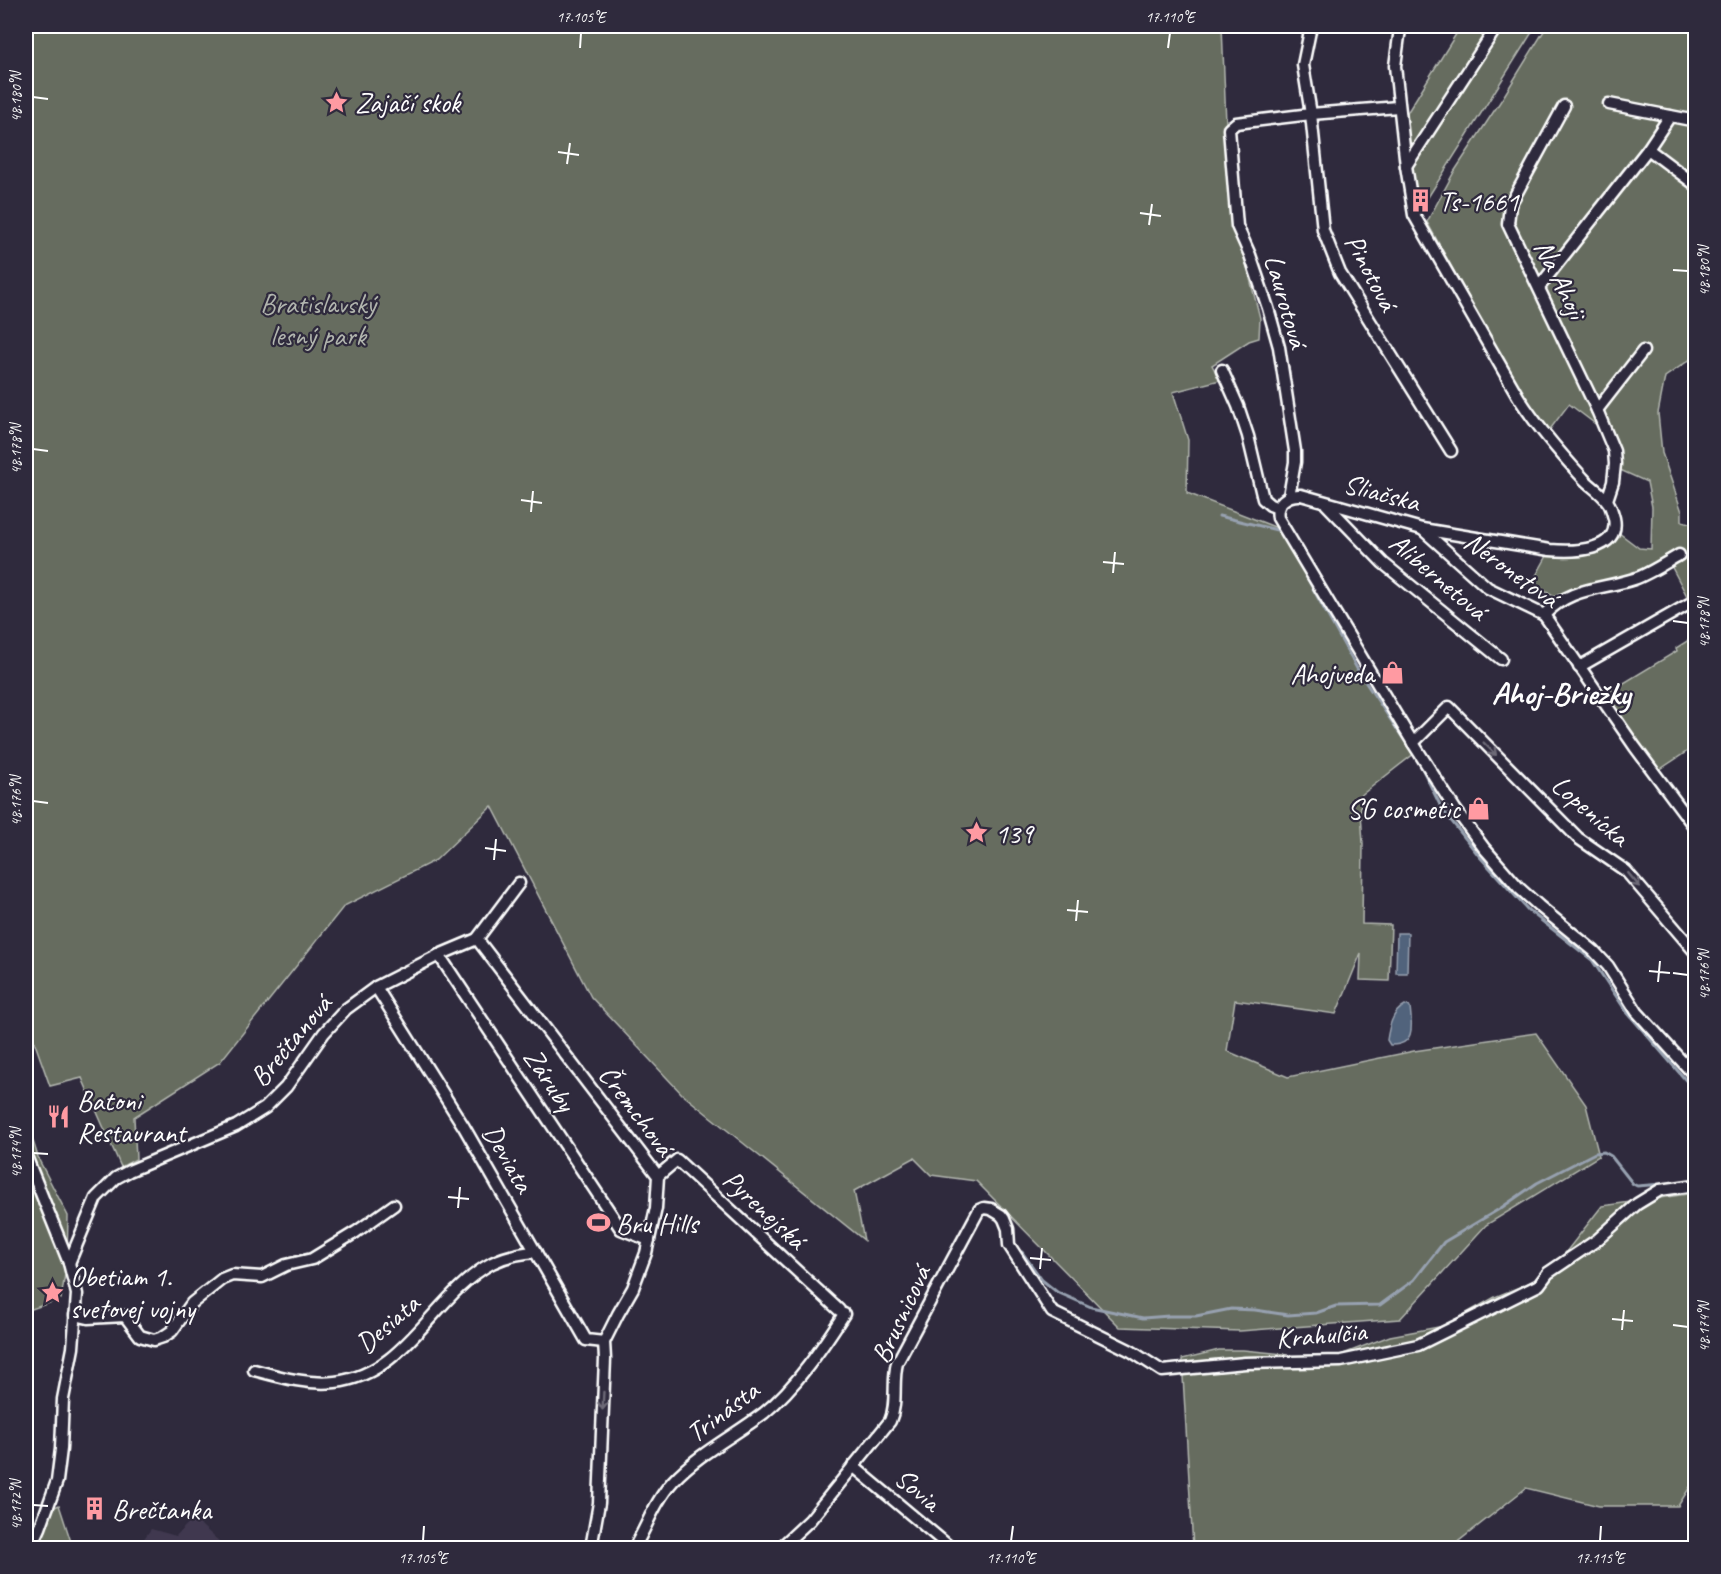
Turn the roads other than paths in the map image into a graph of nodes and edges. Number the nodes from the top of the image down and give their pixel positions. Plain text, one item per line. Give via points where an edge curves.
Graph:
1 (1311, 26) edge
2 (1401, 26) edge
3 (1494, 31) dead end
4 (1609, 104) dead end
5 (1398, 106) junction
6 (1564, 106) dead end
7 (1311, 114) junction
8 (1670, 116) junction
9 (1695, 121) edge
10 (1648, 149) junction
11 (1406, 166) junction
12 (1695, 185) edge
13 (1539, 286) junction
14 (1643, 351) dead end
15 (1222, 370) dead end
16 (1597, 410) junction
17 (1451, 451) dead end
18 (1289, 496) junction
19 (1324, 501) junction
20 (1607, 501) junction
21 (1278, 508) junction
22 (1422, 529) junction
23 (1679, 555) dead end
24 (1695, 600) edge
25 (1544, 615) junction
26 (1501, 659) dead end
27 (1579, 667) junction
28 (1413, 743) junction
29 (1695, 829) edge
30 (519, 883) dead end
31 (477, 939) junction
32 (1695, 953) edge
33 (440, 955) junction
34 (376, 987) junction
35 (1695, 1077) edge
36 (26, 1156) edge
37 (658, 1176) junction
38 (1695, 1185) edge
39 (394, 1205) dead end
40 (979, 1210) joint
41 (649, 1240) junction
42 (536, 1252) junction
43 (69, 1263) junction
44 (842, 1312) joint
45 (75, 1315) junction
46 (604, 1342) junction
47 (254, 1370) dead end
48 (854, 1466) junction
49 (40, 1528) junction
50 (26, 1538) edge
51 (31, 1548) edge
52 (591, 1548) edge
53 (634, 1548) edge
54 (780, 1548) edge
55 (951, 1548) edge

1 - 7 street, Pinotová via 1304,65
2 - 5 street via 1395,66
3 - 11 street
4 - 8 street
5 - 7 street
5 - 11 street
6 - 13 street, Na Ahoji via 1510,205 1508,224
7 - 17 street, Pinotová via 1323,231 1340,273
7 - 18 street, Laurotová via 1236,123 1230,129 1237,226 1279,347 1294,451
8 - 9 street
8 - 10 street
10 - 12 street
10 - 13 street
11 - 20 street via 1417,222 1519,398 1538,427
13 - 16 street, Na Ahoji
14 - 16 street
15 - 21 street via 1248,436 1263,499
16 - 20 street, Na Ahoji via 1614,451 1613,482
18 - 19 street, Sliačska
18 - 21 street
19 - 22 street, Sliačska
19 - 26 street, Alibernetová via 1383,563
20 - 22 street, Sliačska via 1614,532 1588,549 1550,550
21 - 28 street via 1278,518
22 - 25 street, Neronetová via 1488,588
23 - 25 street via 1636,579 1587,590 1555,603
24 - 27 street
25 - 27 street, Neronetová
27 - 29 street, Neronetová
28 -> 32 street, Lopenícka via 1449,707 1578,838 1626,871
28 - 35 street via 1484,848 1519,888 1608,966 1637,1012
30 - 31 street, Brečtanová
31 - 33 street, Brečtanová
31 - 37 street, Čremchová
33 - 34 street, Brečtanová
33 - 41 street, Záruby via 621,1229
34 - 42 street, Deviata
34 - 43 street, Brečtanová via 334,1021 286,1087 265,1108 236,1126 116,1178 96,1198
36 - 43 street
37 - 41 street, Čremchová
37 - 44 street, Pyrenejská via 677,1160
38 - 40 street, Krahulčia via 1660,1190 1548,1273 1539,1285 1418,1345 1341,1361 1245,1363 1162,1371 1052,1312 1009,1245 1004,1219 991,1209
39 - 45 street via 312,1259 286,1265 262,1277 232,1275 222,1279 192,1303 172,1331 160,1339 140,1336 125,1316
40 - 48 street, Brusnicová via 897,1363 892,1416
41 - 46 street, Čremchová via 633,1288
42 - 46 street, Deviata via 586,1340
42 - 47 street, Desiata via 506,1257 482,1269 384,1365 361,1376 317,1383
43 - 45 street via 77,1294
44 - 53 street, Trinásta via 810,1364 766,1411 671,1483
45 - 49 street via 58,1473
46 -> 52 street, Čremchová via 599,1503
48 - 54 street, Brusnicová via 810,1520
48 - 55 street, Sovia
49 - 50 street
49 - 51 street

